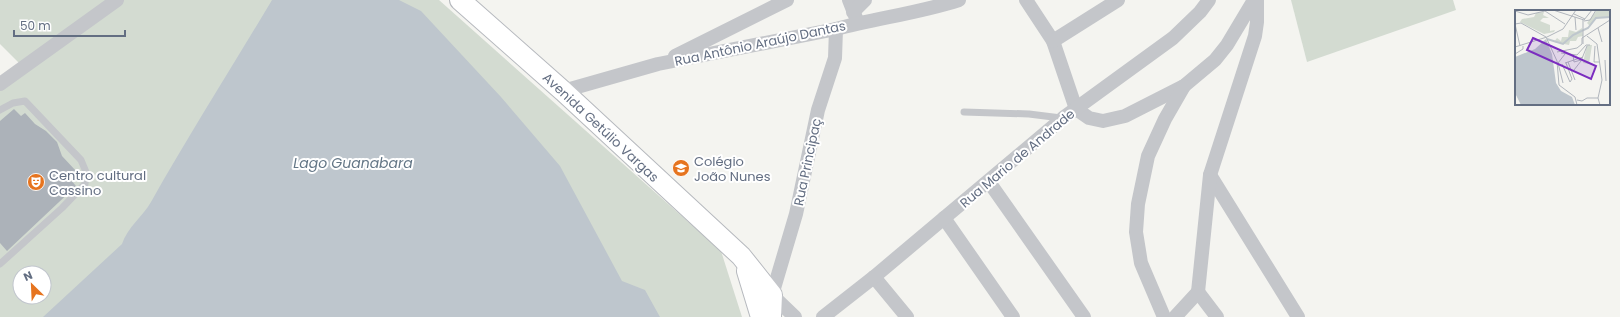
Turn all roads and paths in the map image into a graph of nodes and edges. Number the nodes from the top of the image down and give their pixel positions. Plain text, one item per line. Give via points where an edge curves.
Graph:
1 (117, 0) edge
2 (460, 0) edge
3 (787, 0) edge
4 (865, 0) edge
5 (959, 0) edge
6 (1026, 0) edge
7 (1118, 0) edge
8 (1209, 0) edge
9 (1254, 0) edge
10 (1257, 0) edge
11 (853, 11) edge
12 (836, 29) junction
13 (1053, 41) junction
14 (658, 64) junction
15 (0, 84) edge
16 (1184, 86) junction
17 (563, 91) junction
18 (1076, 109) junction
19 (0, 110) edge
20 (964, 112) dead end
21 (1063, 118) junction
22 (1210, 175) junction
23 (989, 182) junction
24 (944, 218) junction
25 (741, 256) junction
26 (0, 264) edge
27 (874, 277) junction
28 (1198, 292) junction
29 (772, 295) junction
30 (761, 317) edge
31 (771, 317) edge
32 (795, 317) edge
33 (824, 317) edge
34 (907, 317) edge
35 (1013, 317) edge
36 (1084, 317) edge
37 (1164, 317) edge
38 (1175, 317) edge
39 (1216, 317) edge
40 (1298, 317) edge

1 - 15 street
2 - 17 main road, Avenida Getúlio Vargas
3 - 14 street
4 - 11 street
5 - 11 street, Rua Antônio Araújo Dantas via 941,6
6 - 13 street
7 - 13 street
8 - 18 street, Rua Mario de Andrade via 1173,38
9 - 16 street via 1215,60
10 - 22 street via 1255,36
11 - 12 street, Rua Antônio Araújo Dantas
12 - 14 street, Rua Antônio Araújo Dantas
12 - 29 street, Rua Principaç via 834,58 818,110 796,214
13 - 18 street
14 - 17 street, Rua Antônio Araújo Dantas
16 - 18 street via 1114,120 1094,119
16 - 37 street via 1165,118 1148,156 1138,204 1136,232 1141,263
17 - 25 main road, Avenida Getúlio Vargas
18 - 21 street, Rua Mario de Andrade
19 - 26 lane via 13,103 25,101 81,160 86,172 85,184
20 - 21 lane
21 - 23 street, Rua Mario de Andrade
22 - 28 street
22 - 40 street
23 - 24 street, Rua Mario de Andrade
23 - 36 street
24 - 27 street, Rua Mario de Andrade
24 - 35 street
25 - 29 main road, Avenida Getúlio Vargas
25 - 30 main road, Avenida Getúlio Vargas
27 - 33 street, Rua Mario de Andrade
27 - 34 street
28 - 38 street
28 - 39 street
29 - 31 main road
29 - 32 street

